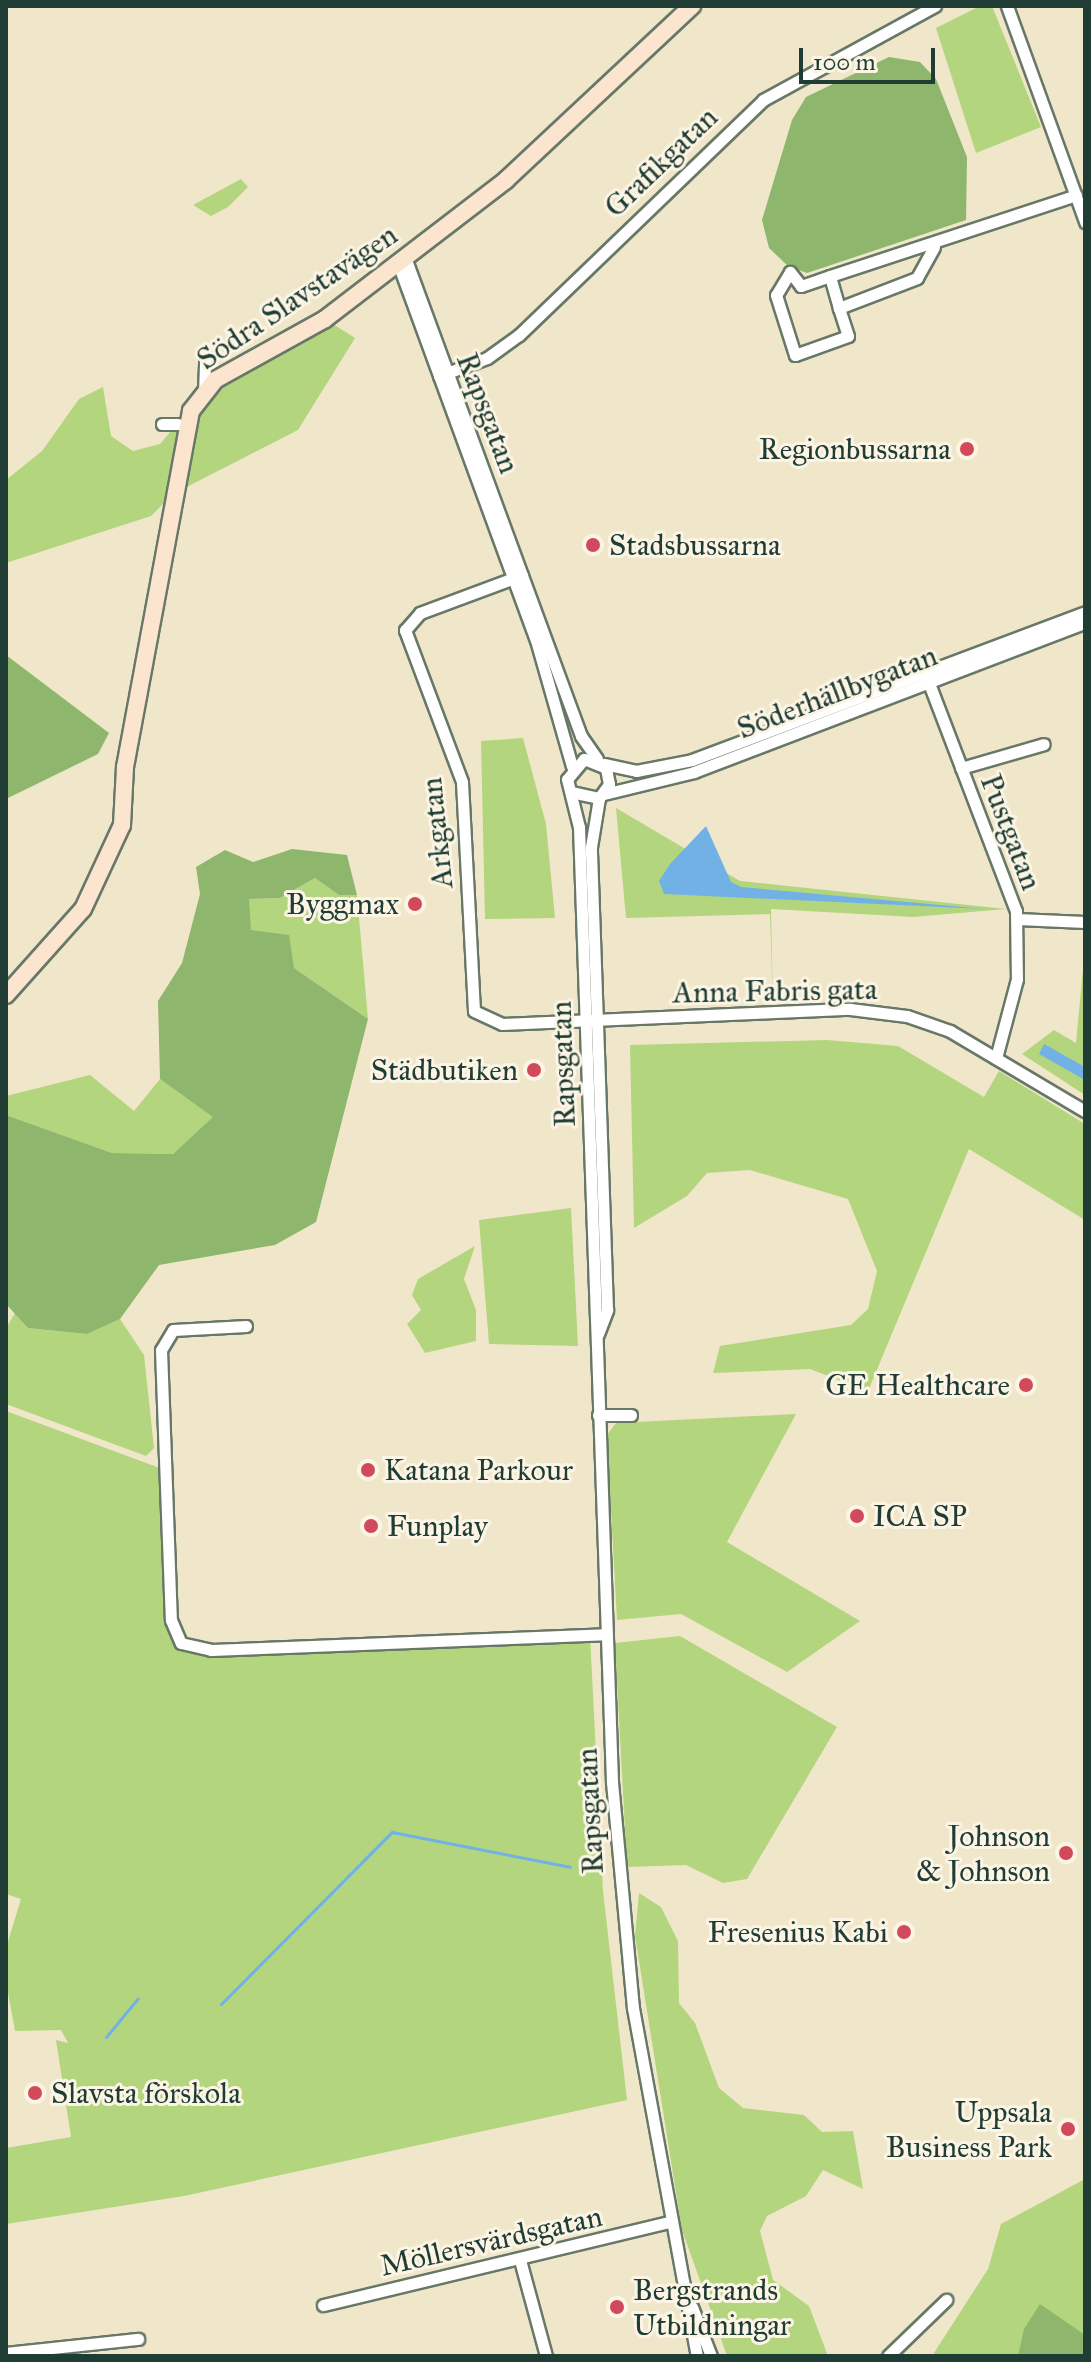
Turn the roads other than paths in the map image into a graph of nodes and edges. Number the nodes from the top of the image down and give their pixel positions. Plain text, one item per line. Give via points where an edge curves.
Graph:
1 (692, 6) edge
2 (935, 6) edge
3 (1007, 6) edge
4 (1076, 195) junction
5 (1085, 222) edge
6 (934, 247) junction
7 (402, 263) junction
8 (830, 276) junction
9 (839, 308) junction
10 (198, 362) dead end
11 (443, 374) junction
12 (204, 394) junction
13 (162, 424) dead end
14 (178, 424) dead end
15 (518, 576) junction
16 (1085, 612) edge
17 (1085, 623) edge
18 (927, 678) junction
19 (1044, 744) dead end
20 (600, 762) junction
21 (572, 766) junction
22 (961, 768) junction
23 (571, 792) junction
24 (601, 796) junction
25 (1017, 919) junction
26 (1085, 922) edge
27 (6, 995) edge
28 (591, 1020) junction
29 (996, 1058) junction
30 (1085, 1111) edge
31 (246, 1326) dead end
32 (598, 1415) junction
33 (631, 1415) dead end
34 (606, 1634) junction
35 (669, 2222) junction
36 (520, 2260) junction
37 (682, 2280) junction
38 (946, 2300) dead end
39 (323, 2305) dead end
40 (138, 2339) dead end
41 (6, 2353) edge
42 (546, 2356) edge
43 (697, 2356) edge
44 (711, 2356) edge
45 (888, 2356) edge

1 - 7 street, Södra Slavstavägen via 506,180
2 - 11 street, Grafikgatan via 763,100 519,335
3 - 4 street
4 - 5 street
4 - 6 street
6 - 8 street via 903,246
6 - 9 street via 917,278
7 - 11 street, Rapsgatan
7 - 12 street, Södra Slavstavägen
8 - 9 street
8 - 9 street via 801,286 790,272 776,295 795,355 848,336
10 - 12 street
11 - 15 street, Rapsgatan
12 - 27 street, Södra Slavstavägen via 191,411 176,470 117,840 83,909
13 - 14 street
15 - 20 street, Rapsgatan via 581,736
15 - 21 street, Rapsgatan via 568,733
15 - 28 street, Arkgatan via 420,613 409,620 404,641 462,782 474,1011 502,1024
16 - 18 street, Söderhällbygatan
17 - 18 street, Söderhällbygatan
18 - 20 street, Söderhällbygatan via 672,766 636,771
18 - 22 street, Pustgatan
18 - 24 street, Söderhällbygatan via 694,772
19 - 22 street
20 - 21 street
20 - 24 street, Rapsgatan via 610,779
21 - 23 street, Rapsgatan
22 - 25 street, Pustgatan
23 - 24 street
23 - 28 street, Rapsgatan via 579,827
24 - 28 street, Rapsgatan via 591,837
25 - 26 street
25 - 29 street, Pustgatan via 1010,1023
28 - 29 street, Anna Fabris gata via 874,1011 950,1031
28 - 32 street, Rapsgatan
29 - 30 street, Anna Fabris gata
31 - 34 street via 173,1330 161,1350 171,1620 181,1643 211,1650
32 - 33 street
32 - 34 street, Rapsgatan
34 - 35 street, Rapsgatan via 618,1884
35 - 36 street, Möllersvärdsgatan
35 - 37 street, Rapsgatan
36 - 39 street, Möllersvärdsgatan
36 - 42 street
37 - 43 street, Rapsgatan
37 - 44 street, Rapsgatan
38 - 45 street
40 - 41 street

